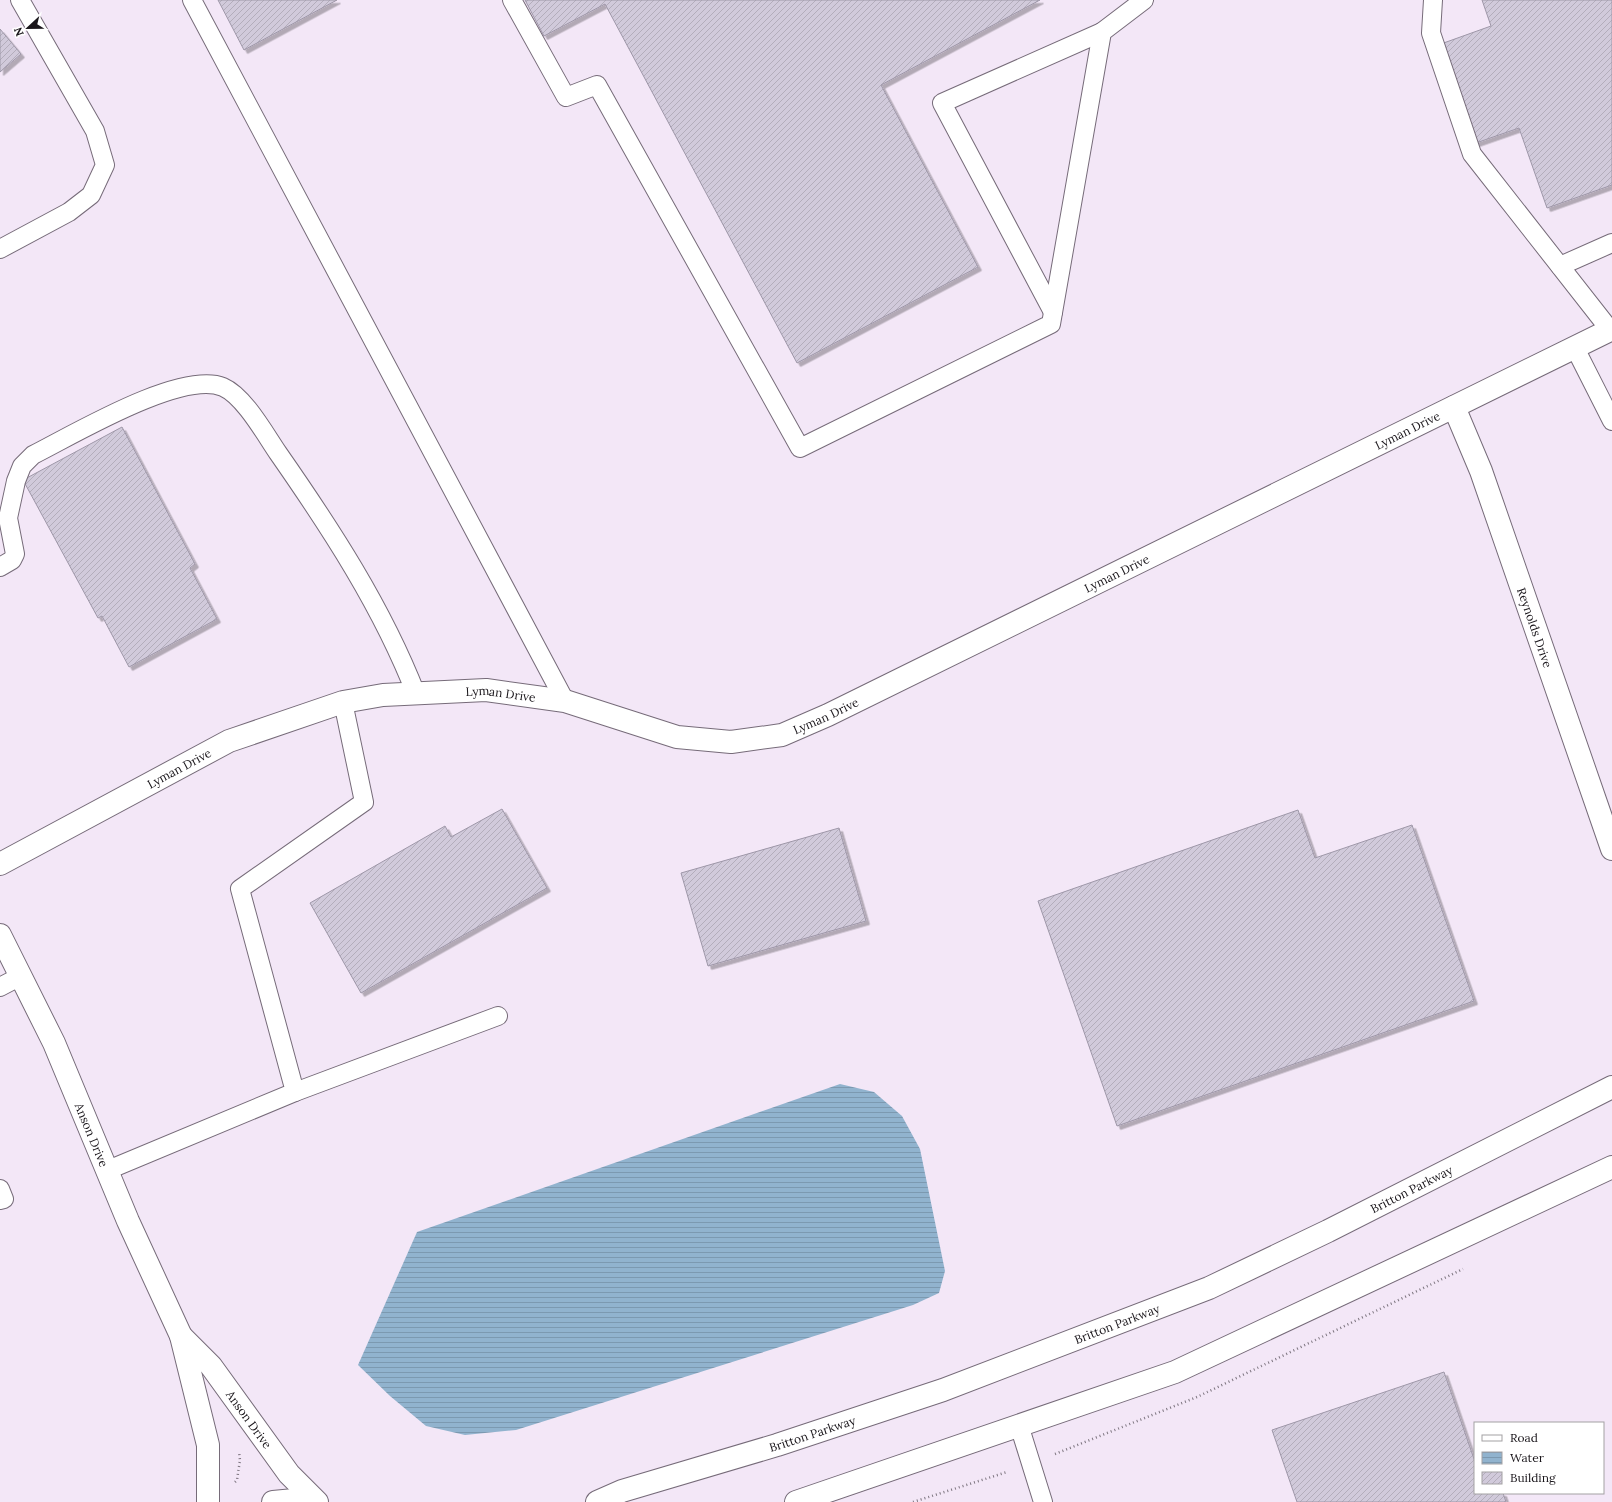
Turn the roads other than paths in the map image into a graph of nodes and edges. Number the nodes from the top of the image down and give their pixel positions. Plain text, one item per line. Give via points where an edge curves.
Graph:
1 (20, 0) edge
2 (192, 0) edge
3 (512, 0) edge
4 (1144, 0) edge
5 (1433, 0) edge
6 (1102, 32) junction
7 (1612, 244) edge
8 (0, 249) edge
9 (1560, 266) junction
10 (1053, 312) junction
11 (1611, 330) edge
12 (1575, 348) junction
13 (1454, 407) junction
14 (1612, 421) edge
15 (0, 567) edge
16 (416, 694) junction
17 (343, 702) junction
18 (565, 702) junction
19 (1612, 849) edge
20 (0, 864) edge
21 (0, 935) edge
22 (21, 976) junction
23 (0, 987) edge
24 (498, 1016) dead end
25 (1612, 1087) edge
26 (295, 1092) junction
27 (1612, 1167) edge
28 (108, 1170) junction
29 (0, 1189) edge
30 (0, 1200) edge
31 (181, 1336) junction
32 (1019, 1425) junction
33 (208, 1502) edge
34 (272, 1502) edge
35 (316, 1502) edge
36 (597, 1502) edge
37 (796, 1502) edge
38 (1043, 1502) edge

1 - 8 lane via 95,131 105,166 91,195 69,212
2 - 18 lane
3 - 10 lane via 566,97 597,84 800,448 1051,324
4 - 6 lane
5 - 9 lane via 1430,32 1472,154
6 - 10 lane
6 - 10 lane via 942,103
7 - 9 lane
9 - 11 lane
11 - 12 street, Lyman Drive
12 - 13 street, Lyman Drive
12 - 14 lane
13 - 18 street, Lyman Drive via 828,715 782,735 731,742 677,737
13 - 19 street, Reynolds Drive via 1481,471
15 - 16 lane via 12,560 14,554 8,518 16,481 22,466 33,455 146,398 196,384 223,387 244,404 335,536 402,656
16 - 17 street, Lyman Drive via 383,695
16 - 18 street, Lyman Drive via 486,690
17 - 20 street, Lyman Drive via 229,741
17 - 26 lane via 364,802 240,889
21 - 22 street, Anson Drive
22 - 23 lane
22 - 28 street, Anson Drive via 54,1043
24 - 26 lane
25 - 36 street, Britton Parkway via 1328,1231 1201,1291 943,1390 777,1445 622,1491
26 - 28 lane
27 - 32 street via 1175,1372
28 - 31 street, Anson Drive via 128,1221
29 - 30 lane via 4,1199
31 - 33 street, Anson Drive via 208,1445
31 - 35 street, Anson Drive via 211,1366 289,1474
32 - 37 street
32 - 38 lane
34 - 35 street

